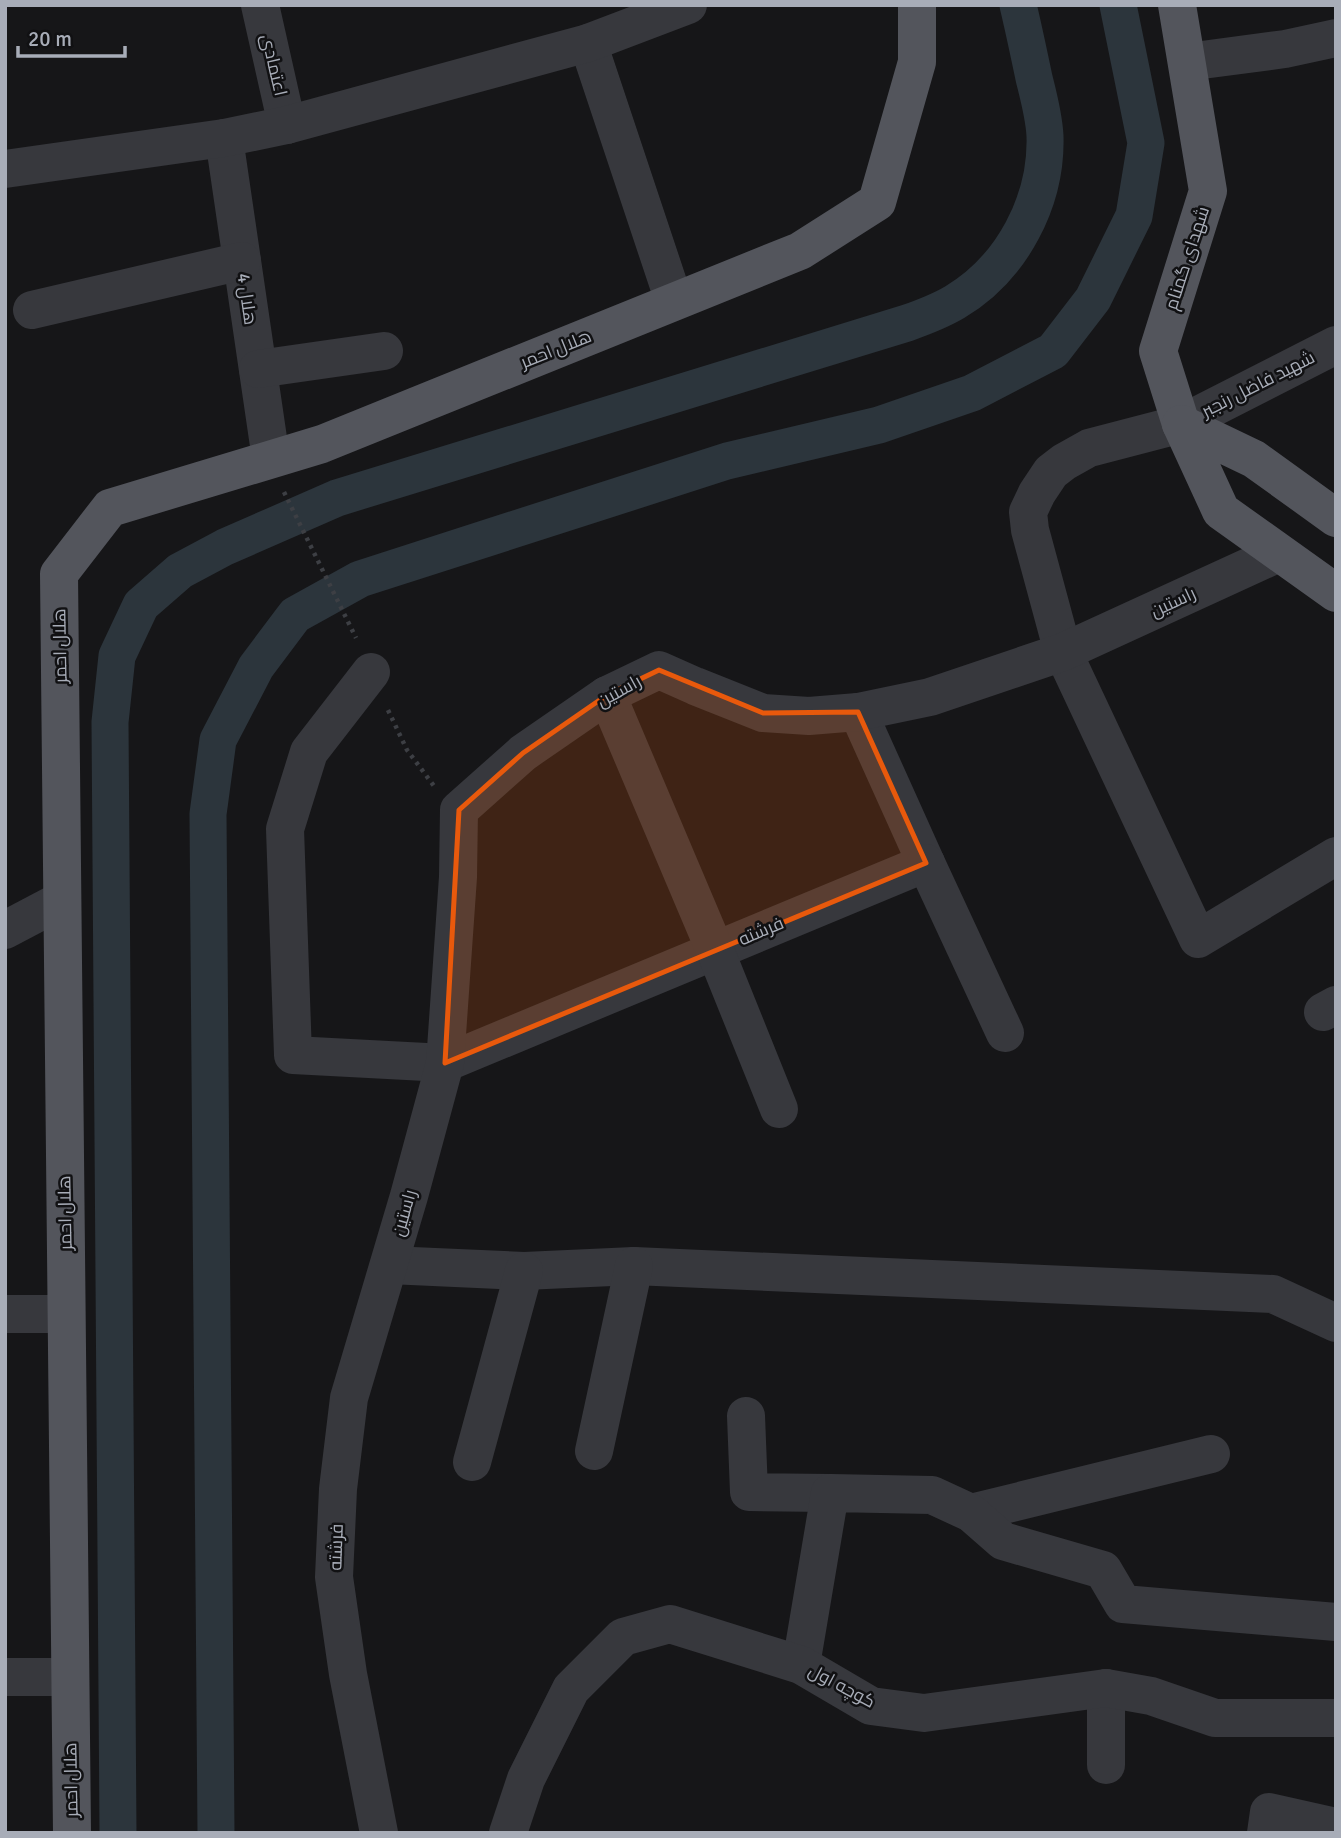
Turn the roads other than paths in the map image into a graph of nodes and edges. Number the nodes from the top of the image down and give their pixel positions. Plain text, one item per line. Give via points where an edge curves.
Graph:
1 (260, 5) edge
2 (688, 5) edge
3 (916, 5) edge
4 (1177, 5) edge
5 (1336, 38) edge
6 (588, 43) junction
7 (1187, 62) junction
8 (287, 125) junction
9 (224, 138) junction
10 (5, 169) edge
11 (242, 261) junction
12 (674, 301) junction
13 (32, 310) dead end
14 (1336, 345) edge
15 (384, 351) dead end
16 (258, 369) junction
17 (1181, 424) junction
18 (271, 459) junction
19 (1335, 516) edge
20 (1279, 553) junction
21 (1336, 593) edge
22 (1063, 652) junction
23 (363, 655) road end
24 (607, 695) junction
25 (858, 712) junction
26 (1336, 856) edge
27 (926, 863) junction
28 (62, 900) junction
29 (5, 930) edge
30 (715, 950) junction
31 (1005, 1033) dead end
32 (445, 1063) junction
33 (779, 1109) dead end
34 (389, 1265) junction
35 (634, 1266) junction
36 (524, 1271) junction
37 (5, 1314) edge
38 (66, 1314) junction
39 (1336, 1322) edge
40 (746, 1416) dead end
41 (594, 1451) dead end
42 (1211, 1454) dead end
43 (472, 1462) dead end
44 (830, 1493) junction
45 (971, 1513) junction
46 (1336, 1622) edge
47 (801, 1665) junction
48 (5, 1677) edge
49 (70, 1677) junction
50 (1107, 1689) junction
51 (1336, 1718) edge
52 (1106, 1765) dead end
53 (1336, 1827) edge
54 (72, 1833) edge
55 (379, 1833) edge
56 (508, 1833) edge
57 (1266, 1833) edge

1 - 8 street, اعتمادی
2 - 6 street
3 - 12 main road, هلال احمر via 916,62 877,202 800,251
4 - 7 main road, شهدای گمنام
5 - 7 street
6 - 8 street
6 - 12 street
7 - 17 main road, شهدای گمنام via 1208,191 1158,351
8 - 9 street
9 - 10 street
9 - 11 street, هلال 4
11 - 13 street
11 - 16 street, هلال 4
12 - 18 main road, هلال احمر via 322,444
14 - 17 street, شهید فاضل رنجبر
15 - 16 street
16 - 18 street, هلال 4
17 - 19 main road via 1254,459
17 - 20 main road, شهدای گمنام via 1220,511
17 - 22 street, شهید فاضل رنجبر via 1089,448 1051,472 1037,493 1028,512 1030,530
18 - 28 main road, هلال احمر via 110,508 59,574
20 - 21 main road, شهدای گمنام
20 - 22 street, راستین
22 - 25 street, راستین via 930,696
22 - 26 street, شهید فاضل رنجبر via 1198,939
23 - 32 street via 309,752 285,829 293,1055
24 - 25 street, راستین via 659,670 763,713
24 - 30 street
24 - 32 street, راستین via 523,753 459,810
25 - 27 street
27 - 30 street, فرشته
27 - 31 street
28 - 29 street
28 - 38 main road, هلال احمر
30 - 32 street, فرشته
30 - 33 street
32 - 34 street, راستین
34 - 36 street
34 - 55 street, فرشته via 349,1398 334,1577
35 - 36 street
35 - 39 street via 1273,1294
35 - 41 street
36 - 43 street
37 - 38 street
38 - 49 main road, هلال احمر
40 - 44 street via 749,1492
42 - 45 street
44 - 45 street via 932,1495
44 - 47 street
45 - 46 street via 1003,1541 1103,1570 1123,1604
47 - 50 street, کوچه اول via 871,1706 924,1713
47 - 56 street, کوچه اول via 670,1624 623,1637 571,1689 526,1779
48 - 49 street
49 - 54 main road, هلال احمر
50 - 51 street, کوچه اول via 1151,1696 1216,1718
50 - 52 street
53 - 57 street via 1269,1812

